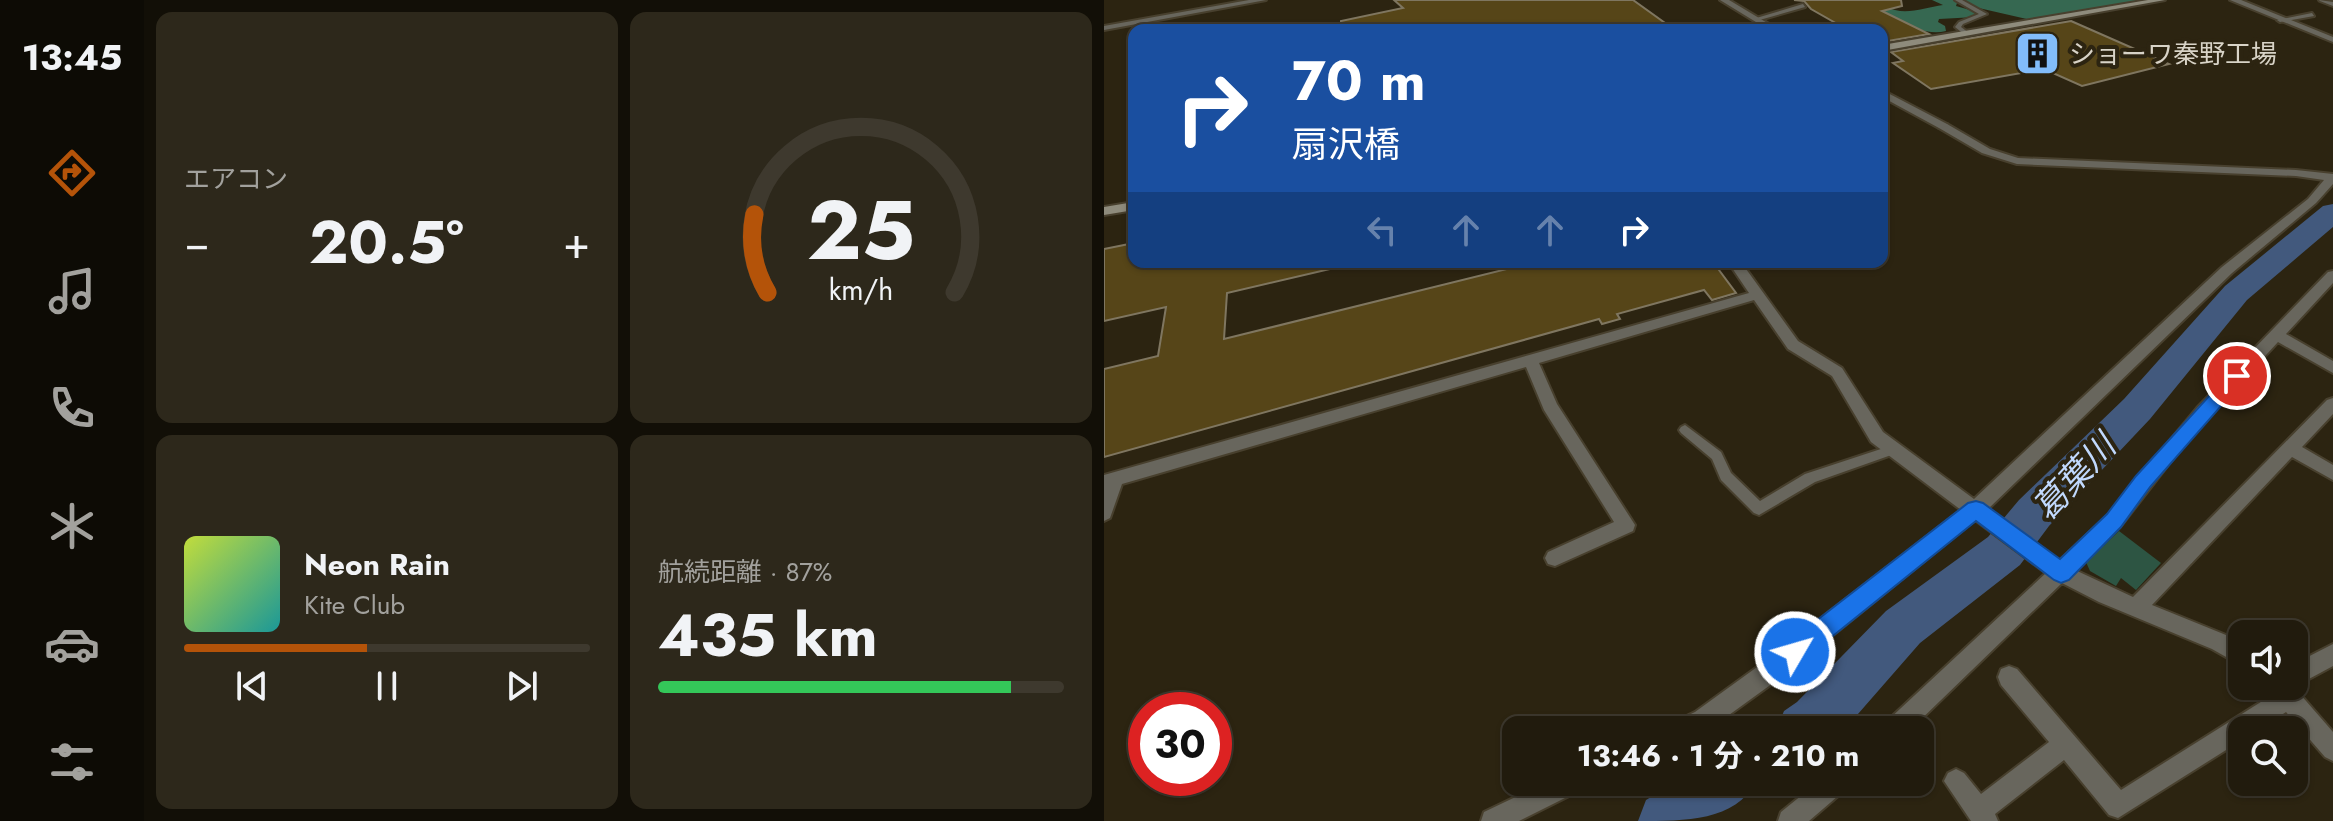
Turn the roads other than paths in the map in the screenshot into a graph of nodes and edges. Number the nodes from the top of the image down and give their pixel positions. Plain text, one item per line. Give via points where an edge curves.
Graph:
1 (1262, 0) edge
2 (1724, 0) edge
3 (1958, 0) edge
4 (2161, 0) edge
5 (2234, 0) edge
6 (2322, 0) edge
7 (2333, 4) edge
8 (1803, 6) dead end
9 (2312, 15) dead end
10 (1756, 19) junction
11 (2280, 20) junction
12 (1765, 24) edge
13 (1104, 28) edge
14 (1967, 34) junction
15 (2333, 40) edge
16 (1888, 47) edge
17 (1888, 98) edge
18 (2333, 178) edge
19 (1128, 207) edge
20 (1104, 211) edge
21 (1738, 268) edge
22 (2333, 275) edge
23 (1758, 295) junction
24 (2275, 334) junction
25 (1531, 361) junction
26 (2333, 368) edge
27 (2333, 404) edge
28 (1685, 430) dead end
29 (2289, 447) junction
30 (1893, 450) junction
31 (2333, 473) edge
32 (1110, 480) edge
33 (1976, 509) junction
34 (1104, 513) edge
35 (1555, 558) dead end
36 (2061, 573) junction
37 (2137, 607) junction
38 (2228, 647) edge
39 (2333, 654) edge
40 (2308, 672) edge
41 (2009, 677) dead end
42 (2269, 700) edge
43 (2297, 700) edge
44 (1709, 716) edge
45 (1908, 716) edge
46 (2065, 744) junction
47 (2333, 749) edge
48 (1956, 781) dead end
49 (1544, 796) edge
50 (1820, 796) edge
51 (1983, 816) edge
52 (1493, 821) edge
53 (1790, 821) edge

1 - 13 street
2 - 10 street
3 - 14 lane via 1984,14 1961,23 1958,27
4 - 14 main road
5 - 11 street
6 - 7 lane
8 - 10 lane
9 - 11 lane
10 - 12 street
11 - 15 street
14 - 16 main road
17 - 18 street via 1986,151 2017,161
18 - 33 street via 2227,270
19 - 20 main road
21 - 23 street
22 - 24 street
23 - 25 street
23 - 30 street via 1793,345 1837,372 1877,437
24 - 26 street
24 - 36 street via 2143,481 2114,521
25 - 32 street
25 - 35 street via 1550,406 1626,525
27 - 29 street
28 - 30 lane via 1717,456 1726,476 1759,509 1810,478
29 - 31 street
29 - 37 street
30 - 33 street
32 - 34 street
33 - 36 street
33 - 44 street
36 - 37 street
36 - 45 street
37 - 38 street
39 - 40 street
41 - 46 street
42 - 46 street via 2118,806
43 - 47 street
46 - 51 street
48 - 51 street
49 - 52 street
50 - 53 street

